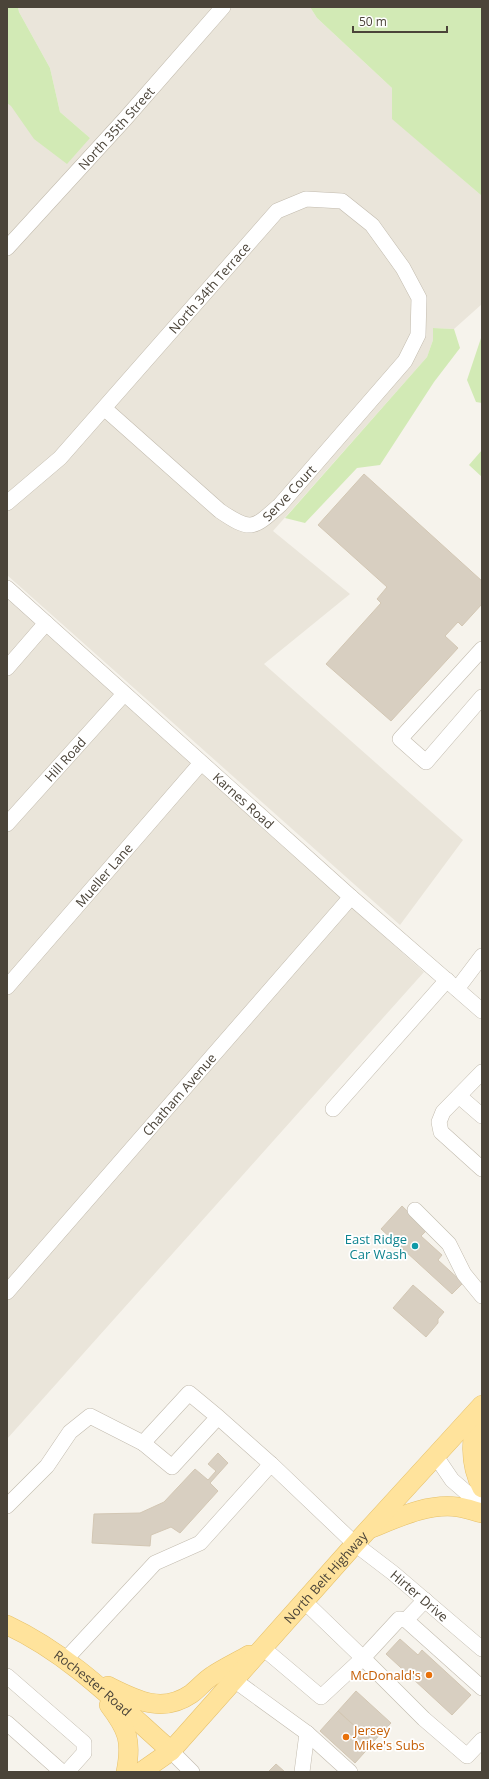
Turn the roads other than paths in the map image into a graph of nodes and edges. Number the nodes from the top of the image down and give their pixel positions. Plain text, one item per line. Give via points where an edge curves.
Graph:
1 (223, 7) edge
2 (7, 248) edge
3 (419, 298) joint
4 (104, 408) junction
5 (7, 503) edge
6 (7, 588) edge
7 (46, 623) junction
8 (482, 649) edge
9 (7, 668) edge
10 (124, 694) junction
11 (482, 697) edge
12 (201, 763) junction
13 (7, 824) edge
14 (351, 897) junction
15 (482, 956) edge
16 (452, 984) junction
17 (7, 987) edge
18 (482, 1011) edge
19 (482, 1072) edge
20 (459, 1096) junction
21 (333, 1109) dead end
22 (482, 1116) edge
23 (482, 1168) edge
24 (415, 1210) dead end
25 (7, 1292) edge
26 (482, 1296) edge
27 (482, 1405) edge
28 (218, 1417) junction
29 (142, 1443) junction
30 (435, 1456) junction
31 (271, 1464) junction
32 (482, 1488) edge
33 (482, 1494) edge
34 (7, 1506) edge
35 (482, 1506) edge
36 (482, 1513) edge
37 (361, 1537) junction
38 (425, 1600) junction
39 (304, 1602) junction
40 (406, 1620) junction
41 (7, 1625) edge
42 (263, 1648) junction
43 (482, 1649) edge
44 (363, 1658) junction
45 (66, 1659) junction
46 (85, 1674) junction
47 (7, 1676) edge
48 (234, 1680) junction
49 (482, 1688) edge
50 (7, 1723) edge
51 (307, 1733) junction
52 (482, 1740) edge
53 (171, 1751) junction
54 (62, 1772) edge
55 (67, 1772) edge
56 (126, 1772) edge
57 (141, 1772) edge
58 (160, 1772) edge
59 (192, 1772) edge
60 (302, 1772) edge
61 (350, 1772) edge

1 - 2 street, North 35th Street
3 - 4 street, North 34th Terrace via 403,268 372,225 342,201 306,199 277,210
3 - 4 street, Serve Court via 418,335 405,361 280,505 261,523 247,526 220,511
4 - 5 street, North 34th Terrace via 60,458
6 - 7 street, Karnes Road
7 - 9 street
7 - 10 street, Karnes Road
8 - 11 street via 400,739 426,762
10 - 12 street, Karnes Road
10 - 13 street, Hill Road
12 - 14 street, Karnes Road
12 - 17 street, Mueller Lane
14 - 16 street, Karnes Road
14 - 25 street, Chatham Avenue
15 - 16 street
16 - 18 street, Karnes Road
16 - 21 street
19 - 20 street
20 - 22 street
20 - 23 street via 443,1112 439,1122 441,1132
24 - 26 street via 449,1244 464,1274
27 - 30 main road, North Belt Highway
27 - 32 main road via 476,1418 472,1439 475,1476
28 - 29 street, Hirter Drive via 189,1393
28 - 29 street via 172,1467
28 - 31 street, Hirter Drive
29 - 34 street via 90,1416 70,1432 47,1466
30 - 33 street
30 - 35 street via 452,1480
30 - 37 main road, North Belt Highway
31 - 37 street, Hirter Drive
31 - 45 street via 200,1543 155,1563
36 - 37 main road via 458,1506 413,1512
37 - 38 street, Hirter Drive via 393,1573
37 - 39 main road, North Belt Highway
38 - 40 street
38 - 43 street, Hirter Drive
39 - 42 main road, North Belt Highway
39 - 44 street
40 - 44 street via 399,1619
40 - 49 street
41 - 45 main road, Rochester Road via 44,1644
42 - 44 street via 321,1697
42 - 46 main road via 212,1676 190,1694 173,1703 152,1705 132,1698
42 - 48 main road, North Belt Highway
44 - 52 street via 424,1719 467,1756
45 - 46 main road, Rochester Road
46 - 53 main road, Rochester Road
46 - 56 main road via 122,1722 129,1742
47 - 55 street via 84,1743 84,1752
48 - 51 street
48 - 53 main road, North Belt Highway
50 - 54 street
51 - 60 street
51 - 61 street
53 - 57 main road, North Belt Highway
53 - 58 main road, North Belt Highway
53 - 59 street

